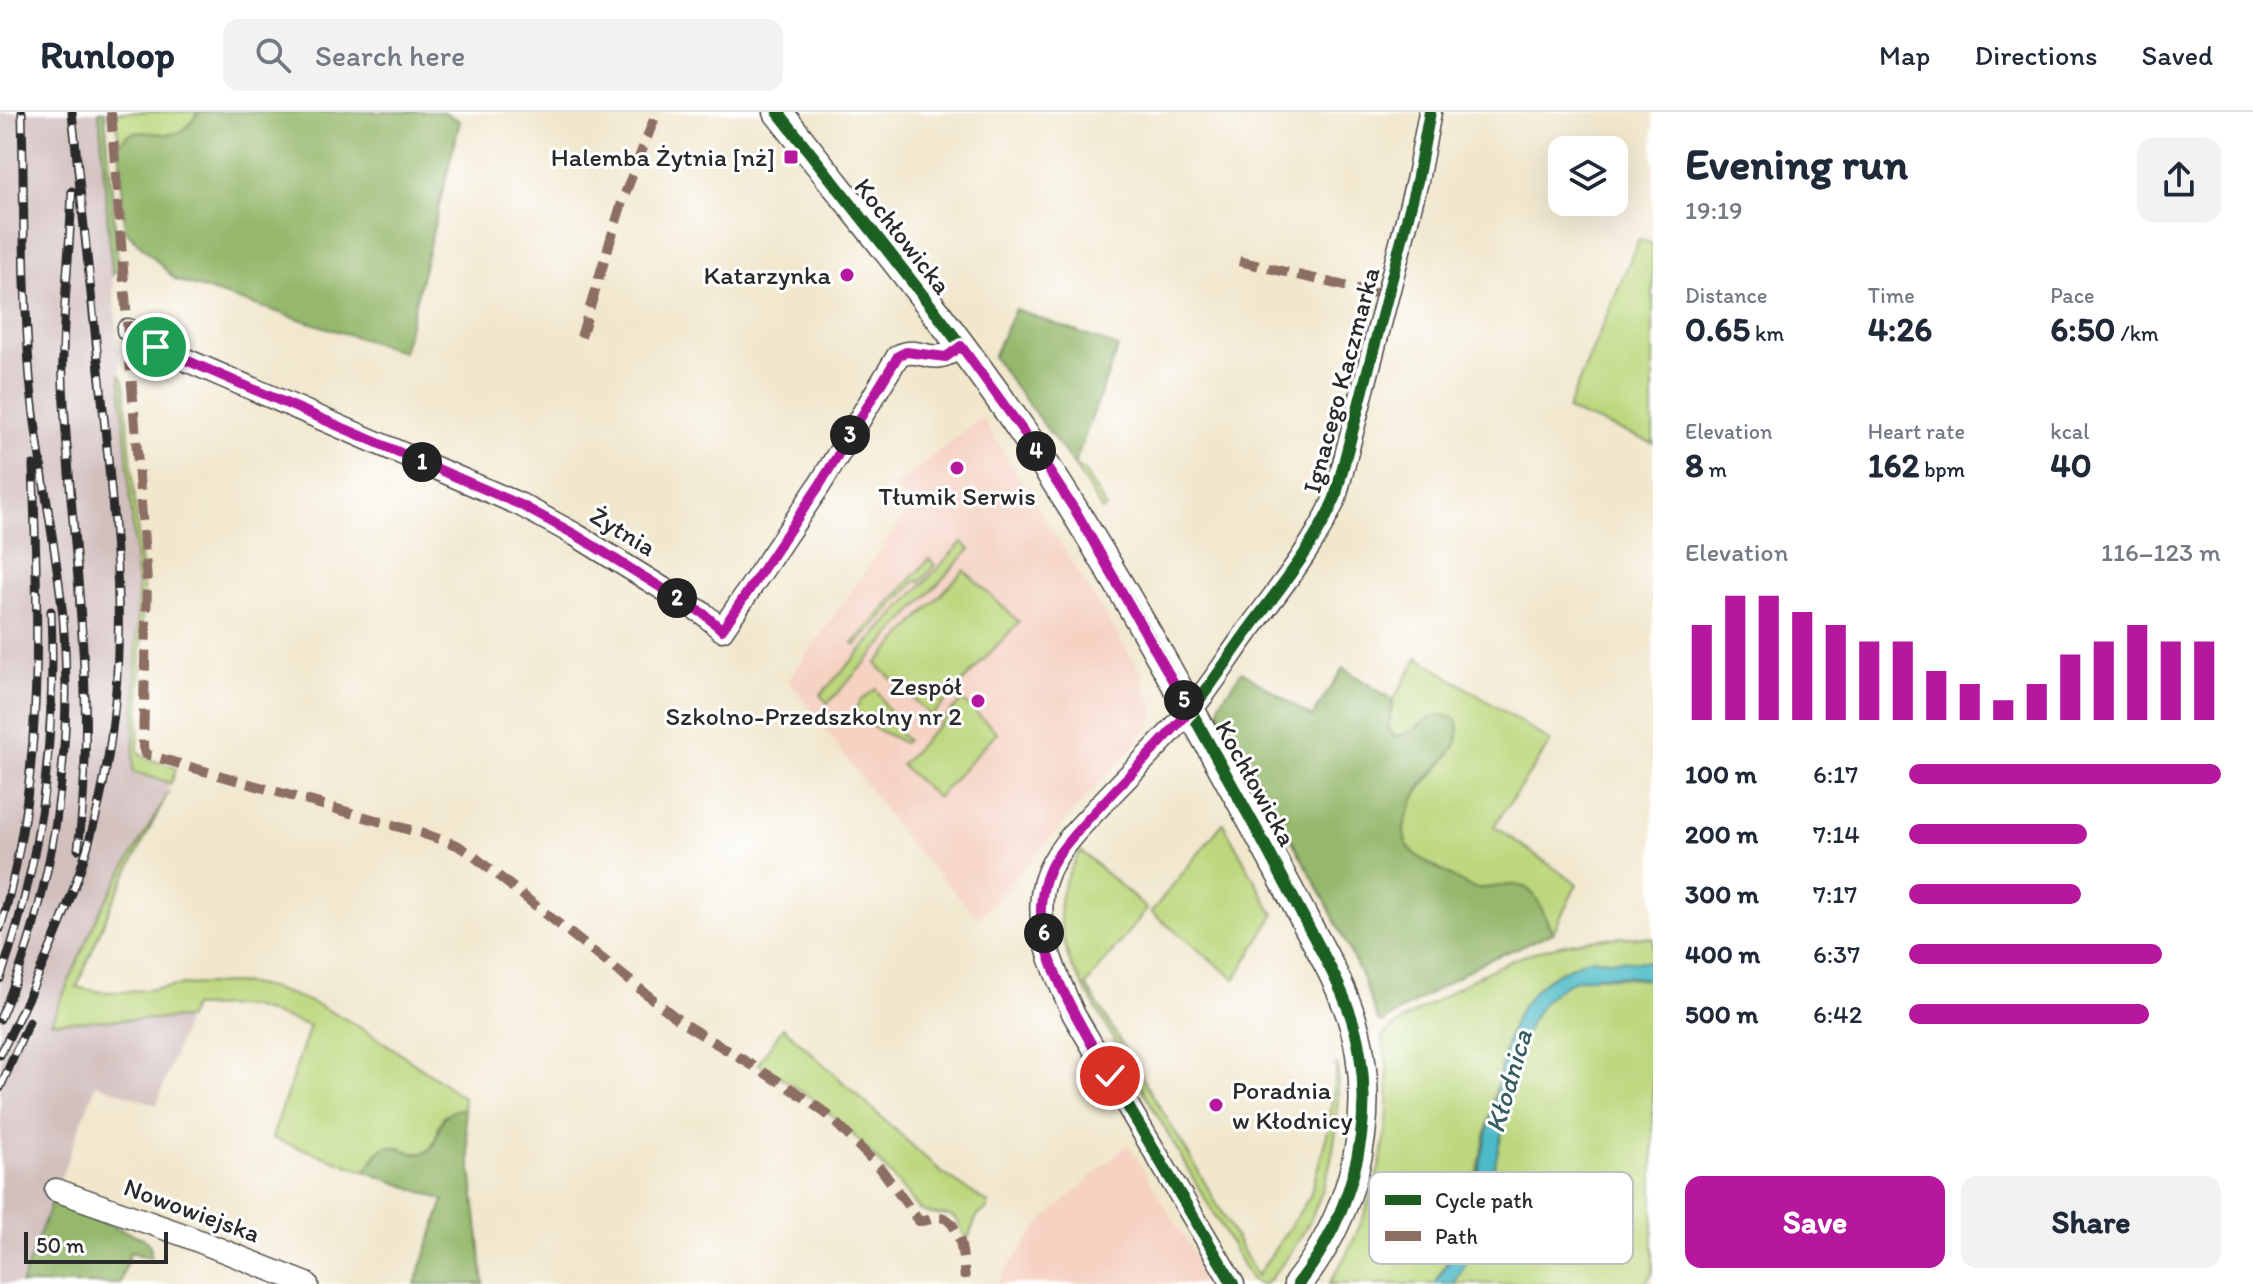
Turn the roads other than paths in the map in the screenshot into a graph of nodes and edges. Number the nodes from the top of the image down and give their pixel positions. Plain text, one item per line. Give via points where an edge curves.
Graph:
1 (778, 112) edge
2 (1430, 112) edge
3 (128, 330) dead end
4 (961, 346) junction
5 (1190, 711) junction
6 (56, 1190) dead end
7 (307, 1284) edge
8 (1233, 1284) edge
9 (1298, 1284) edge

1 - 4 street, Kochłowicka
2 - 5 street, Ignacego Kaczmarka via 1417,181 1328,516
3 - 4 street, Żytnia via 156,347 521,505 704,614 722,630 898,356 906,352 946,357
4 - 5 street, Kochłowicka via 1078,515
5 - 8 street, Ignacego Kaczmarka via 1056,857 1045,880 1041,909 1059,982 1074,1015
5 - 9 street, Kochłowicka via 1335,976 1361,1056 1360,1149 1330,1236
6 - 7 street, Nowowiejska

